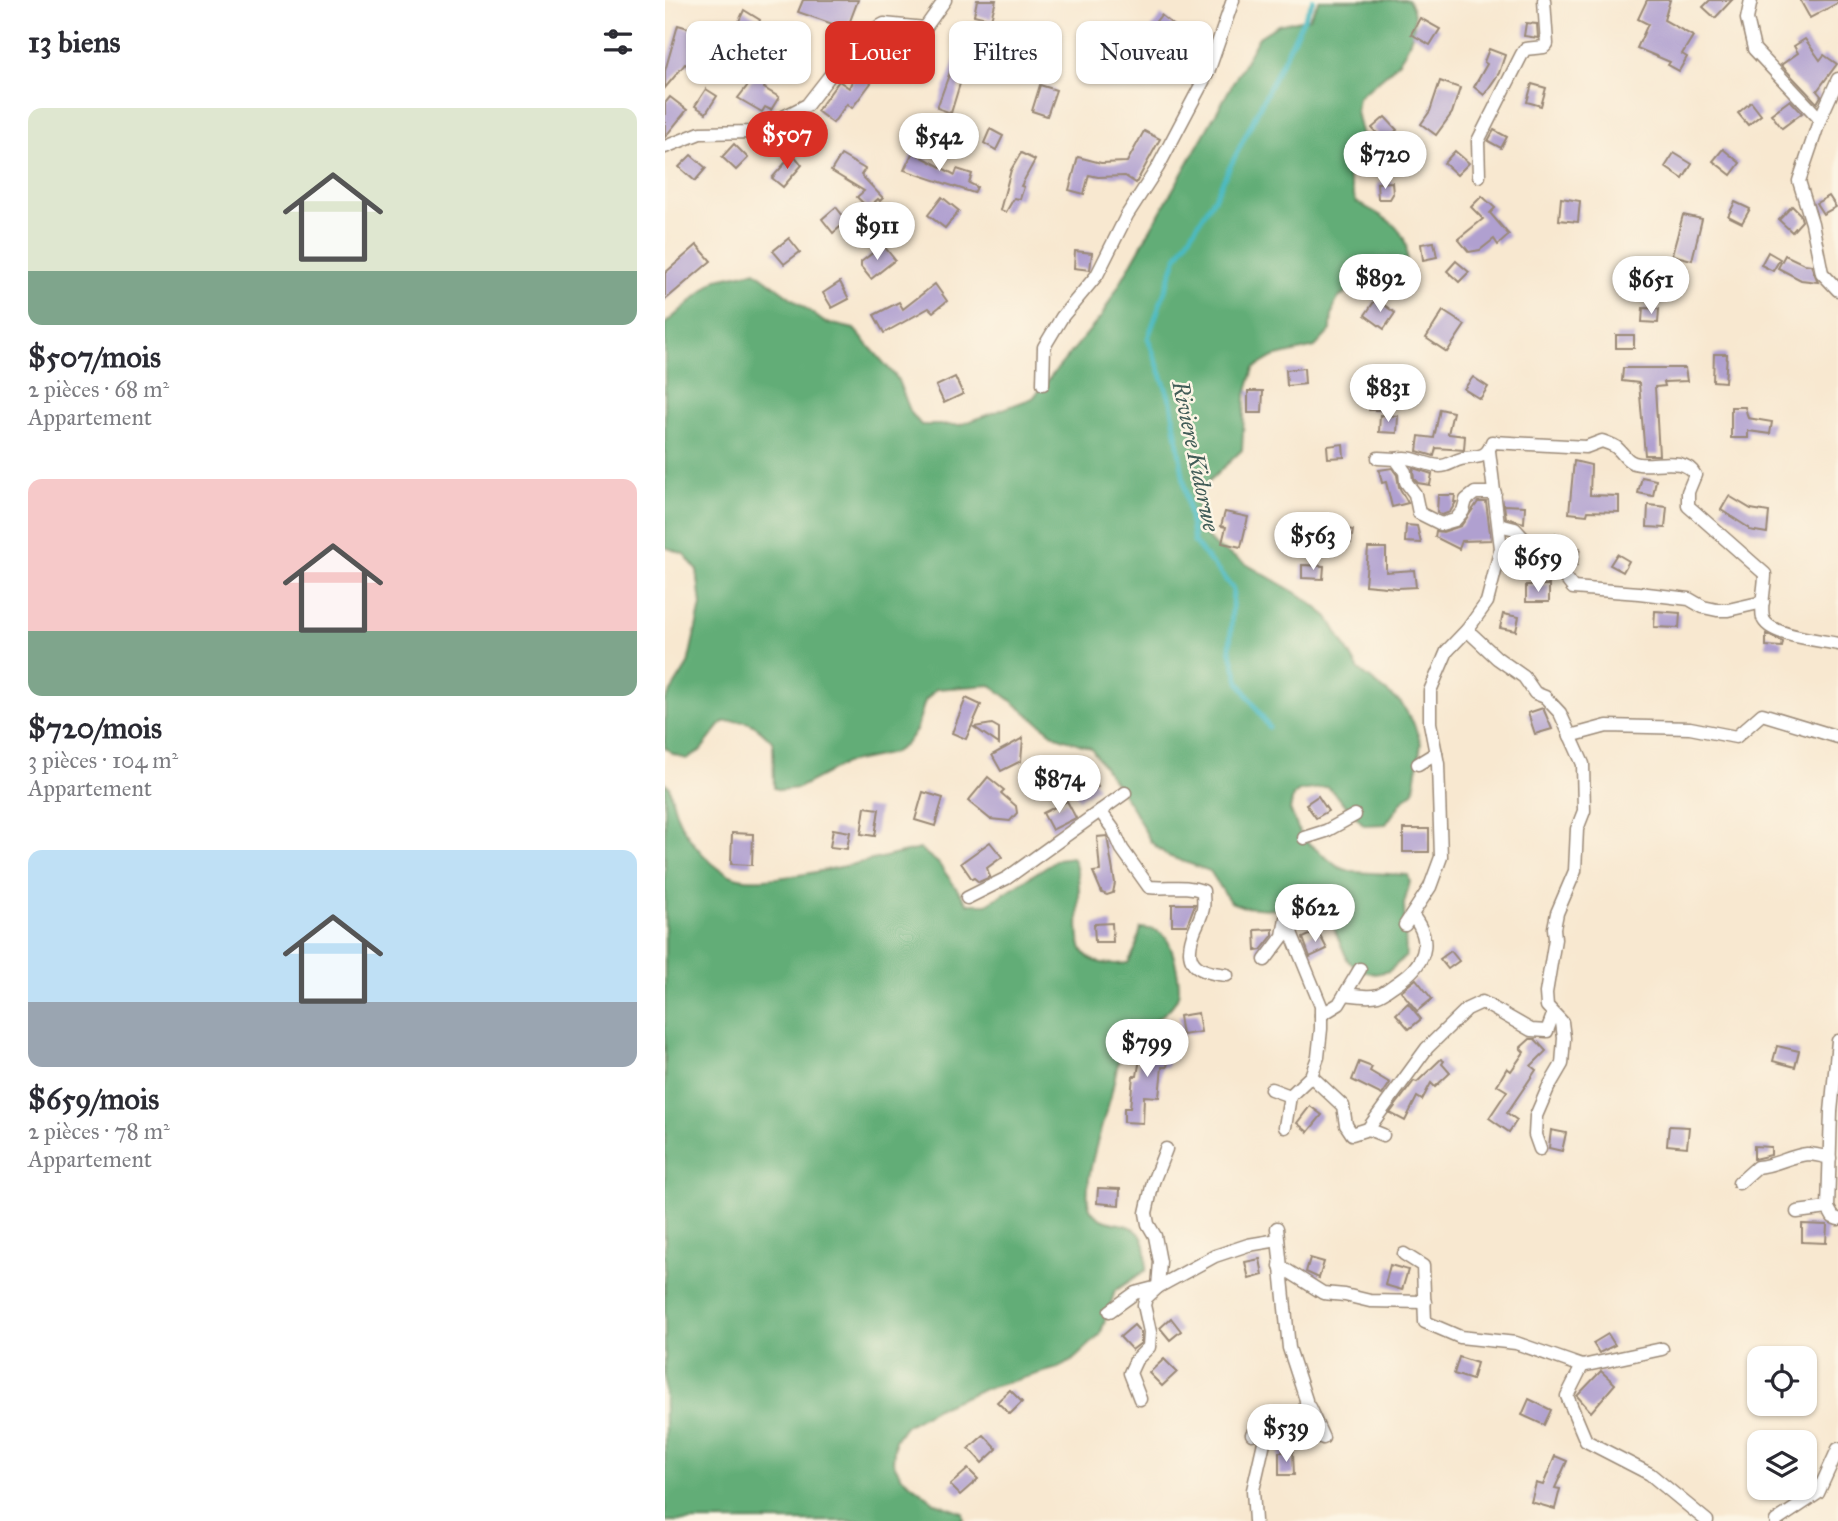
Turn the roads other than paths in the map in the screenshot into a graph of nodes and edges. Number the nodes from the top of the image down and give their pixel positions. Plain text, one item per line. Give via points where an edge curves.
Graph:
1 (945, 0) edge
2 (1233, 0) edge
3 (1544, 0) edge
4 (1751, 0) edge
5 (1838, 79) edge
6 (1820, 119) junction
7 (665, 147) edge
8 (1479, 176) dead end
9 (1838, 290) edge
10 (1043, 384) dead end
11 (1489, 451) junction
12 (1378, 458) dead end
13 (1396, 459) junction
14 (1495, 493) junction
15 (1499, 525) junction
16 (1763, 602) junction
17 (1468, 630) junction
18 (1838, 644) edge
19 (1570, 736) junction
20 (1838, 737) edge
21 (1436, 753) junction
22 (1418, 764) dead end
23 (1125, 793) dead end
24 (1100, 811) junction
25 (1355, 815) dead end
26 (1304, 838) dead end
27 (967, 898) dead end
28 (1265, 960) dead end
29 (1360, 969) dead end
30 (1227, 975) dead end
31 (1345, 994) junction
32 (1553, 1015) junction
33 (1321, 1016) junction
34 (1838, 1041) edge
35 (1311, 1076) junction
36 (1271, 1089) dead end
37 (1290, 1096) junction
38 (1835, 1100) edge
39 (1285, 1127) dead end
40 (1368, 1129) junction
41 (1383, 1135) dead end
42 (1166, 1149) dead end
43 (1539, 1149) dead end
44 (1830, 1158) junction
45 (1739, 1183) dead end
46 (1828, 1208) junction
47 (1797, 1212) dead end
48 (1838, 1219) edge
49 (1404, 1254) dead end
50 (1280, 1266) junction
51 (1158, 1287) junction
52 (1425, 1302) junction
53 (1110, 1311) dead end
54 (1662, 1349) dead end
55 (1582, 1367) junction
56 (1140, 1399) dead end
57 (1306, 1400) junction
58 (1267, 1429) junction
59 (1252, 1434) dead end
60 (1323, 1438) dead end
61 (1838, 1449) edge
62 (1255, 1521) edge
63 (1707, 1521) edge
64 (1776, 1521) edge

1 - 7 street via 925,28 884,24 860,37 807,105 754,132 700,133
2 - 10 street via 1208,72 1158,167 1097,275 1044,347
3 - 8 street via 1547,44 1525,49 1522,54 1478,141
4 - 6 street via 1747,19 1754,49
5 - 6 street
6 - 9 street via 1799,181 1822,272
11 - 13 street via 1449,465 1422,463 1410,456
11 - 14 street
11 - 16 street via 1492,442 1586,447 1602,441 1637,464 1692,468 1695,475 1688,506 1765,574
12 - 13 street
13 - 14 street via 1415,494 1419,513 1441,524 1455,520 1466,499 1475,493
14 - 15 street
15 - 16 street via 1515,529 1573,588 1689,599 1717,610
15 - 17 street via 1501,548 1495,579
16 - 18 street via 1763,619 1776,632
17 - 19 street via 1524,677 1535,693 1545,697 1560,713
17 - 21 street via 1447,651 1430,691
19 - 20 street via 1607,726 1690,728 1736,737 1762,714
19 - 32 street via 1583,764 1584,811 1577,829 1575,871 1554,929 1546,993
21 - 22 street
21 - 31 street via 1441,857 1430,887 1408,920 1420,924 1426,942 1420,962 1377,995
23 - 24 street
24 - 27 street via 1007,878
24 - 30 street via 1149,887 1189,885 1203,891 1203,910 1189,958 1197,969
25 - 26 street
28 - 33 street via 1283,936 1287,910
29 - 31 street
31 - 33 street
32 - 40 street via 1547,1031 1531,1030 1482,1002 1467,1009 1427,1048
32 - 43 street via 1562,1022 1562,1064 1537,1116
33 - 35 street via 1318,1057
34 - 38 street
35 - 37 street
35 - 40 street via 1343,1106 1352,1134
36 - 37 street
37 - 39 street
38 - 44 street
40 - 41 street
42 - 51 street via 1146,1213 1160,1262
44 - 45 street via 1807,1154 1757,1167
44 - 46 street
46 - 47 street
46 - 48 street
49 - 52 street via 1423,1266
50 - 51 street via 1277,1234 1215,1256
50 - 52 street via 1323,1293 1370,1301
50 - 57 street via 1289,1348
51 - 53 street via 1135,1293
51 - 56 street via 1144,1305 1149,1347 1131,1373
52 - 55 street via 1425,1322 1460,1337 1516,1343
54 - 55 street
55 - 63 street via 1567,1396 1586,1441 1650,1474
57 - 58 street via 1306,1428
57 - 60 street
58 - 59 street
58 - 62 street via 1253,1490
61 - 64 street via 1818,1493

